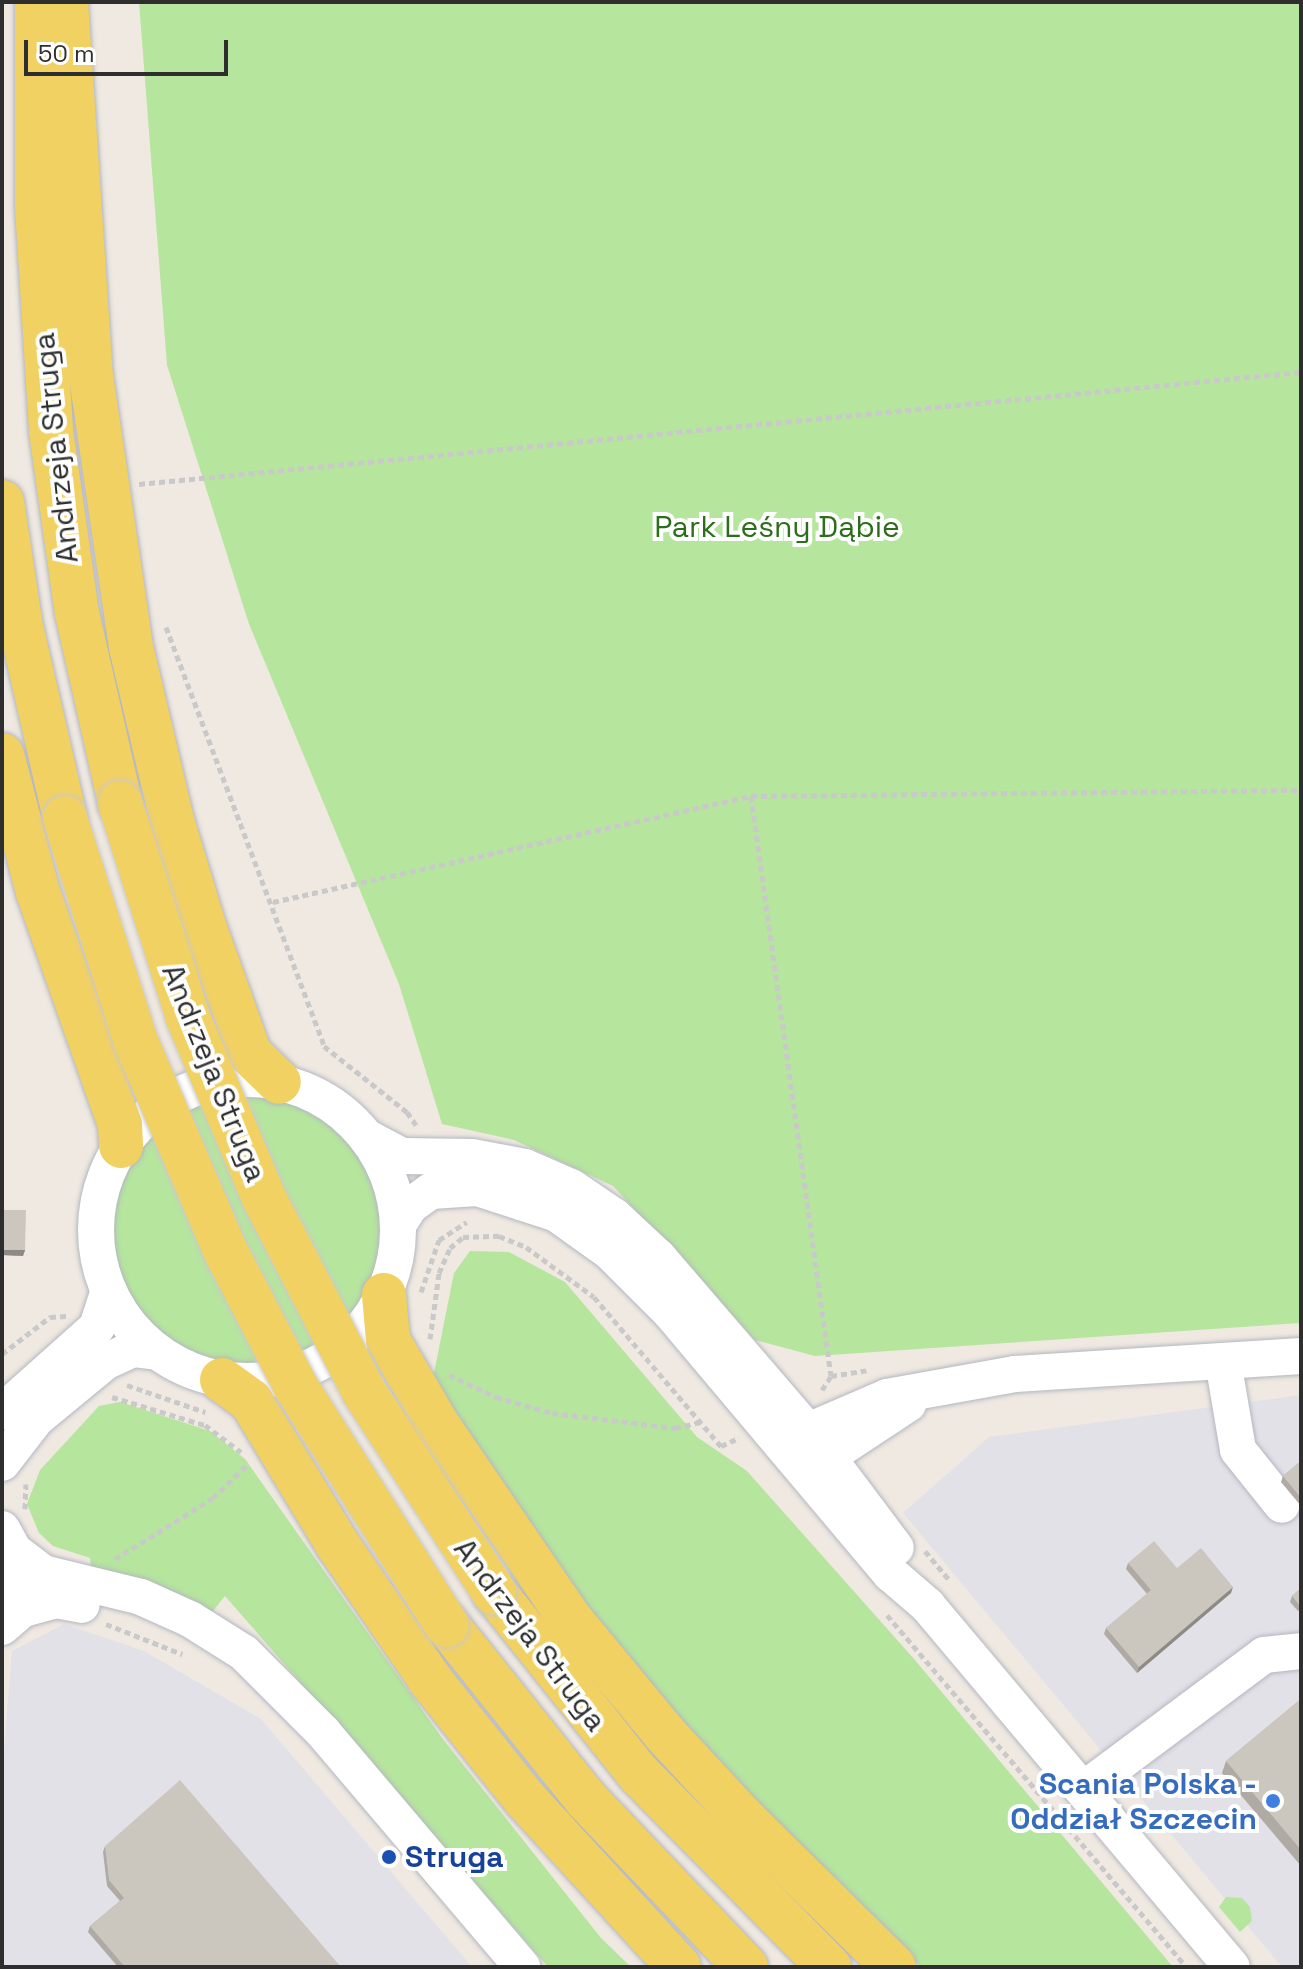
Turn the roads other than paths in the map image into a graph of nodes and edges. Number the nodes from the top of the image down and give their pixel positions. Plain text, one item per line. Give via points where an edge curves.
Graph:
1 (37, 2) edge
2 (66, 2) edge
3 (2, 502) edge
4 (2, 755) edge
5 (279, 1082) junction
6 (366, 1137) junction
7 (121, 1146) junction
8 (398, 1225) junction
9 (109, 1291) junction
10 (402, 1297) junction
11 (95, 1350) junction
12 (157, 1352) junction
13 (1301, 1356) edge
14 (1223, 1361) junction
15 (219, 1399) junction
16 (2, 1412) edge
17 (810, 1449) junction
18 (2, 1463) edge
19 (1282, 1505) dead end
20 (2, 1529) edge
21 (2, 1563) edge
22 (51, 1586) junction
23 (2, 1590) edge
24 (2, 1627) edge
25 (1301, 1651) edge
26 (1083, 1790) junction
27 (522, 1967) edge
28 (679, 1967) edge
29 (746, 1967) edge
30 (829, 1967) edge
31 (894, 1967) edge
32 (1232, 1967) edge

1 - 30 main road, Andrzeja Struga, bridge via 37,207 51,431 80,628 120,803 188,1018 264,1198 364,1392 494,1592 639,1774
2 - 5 main road via 91,376 131,647 169,811 203,923 250,1054
3 - 29 main road, Andrzeja Struga, bridge via 21,627 65,818 135,1039 225,1250 295,1385 447,1625 586,1799
4 - 7 main road via 38,892 120,1125
5 - 6 street via 323,1099
5 - 7 street via 231,1080 186,1092 153,1111
6 - 8 street via 389,1178
6 - 17 street via 390,1153 485,1158 525,1167 599,1205 659,1258
7 - 9 street via 101,1189 96,1217 97,1255
8 - 10 street
8 - 17 street via 416,1201 454,1187 510,1195 557,1214 631,1271
9 - 11 street
9 - 12 street via 134,1332
10 - 15 street via 317,1365
10 - 31 main road via 384,1325 409,1342 508,1533 631,1694 753,1828
11 - 12 street
11 - 16 street
11 - 18 street
12 - 15 street via 188,1370
13 - 14 street
14 - 17 street via 1006,1375 924,1392
14 - 19 street via 1238,1450
15 - 28 main road via 251,1401 338,1545 431,1681 525,1799
17 - 26 street via 891,1574 941,1597
20 - 22 street
21 - 22 street
22 - 23 street
22 - 24 street
22 - 27 street via 126,1593 190,1619 244,1653 281,1688
25 - 26 street via 1264,1655
26 - 32 street

